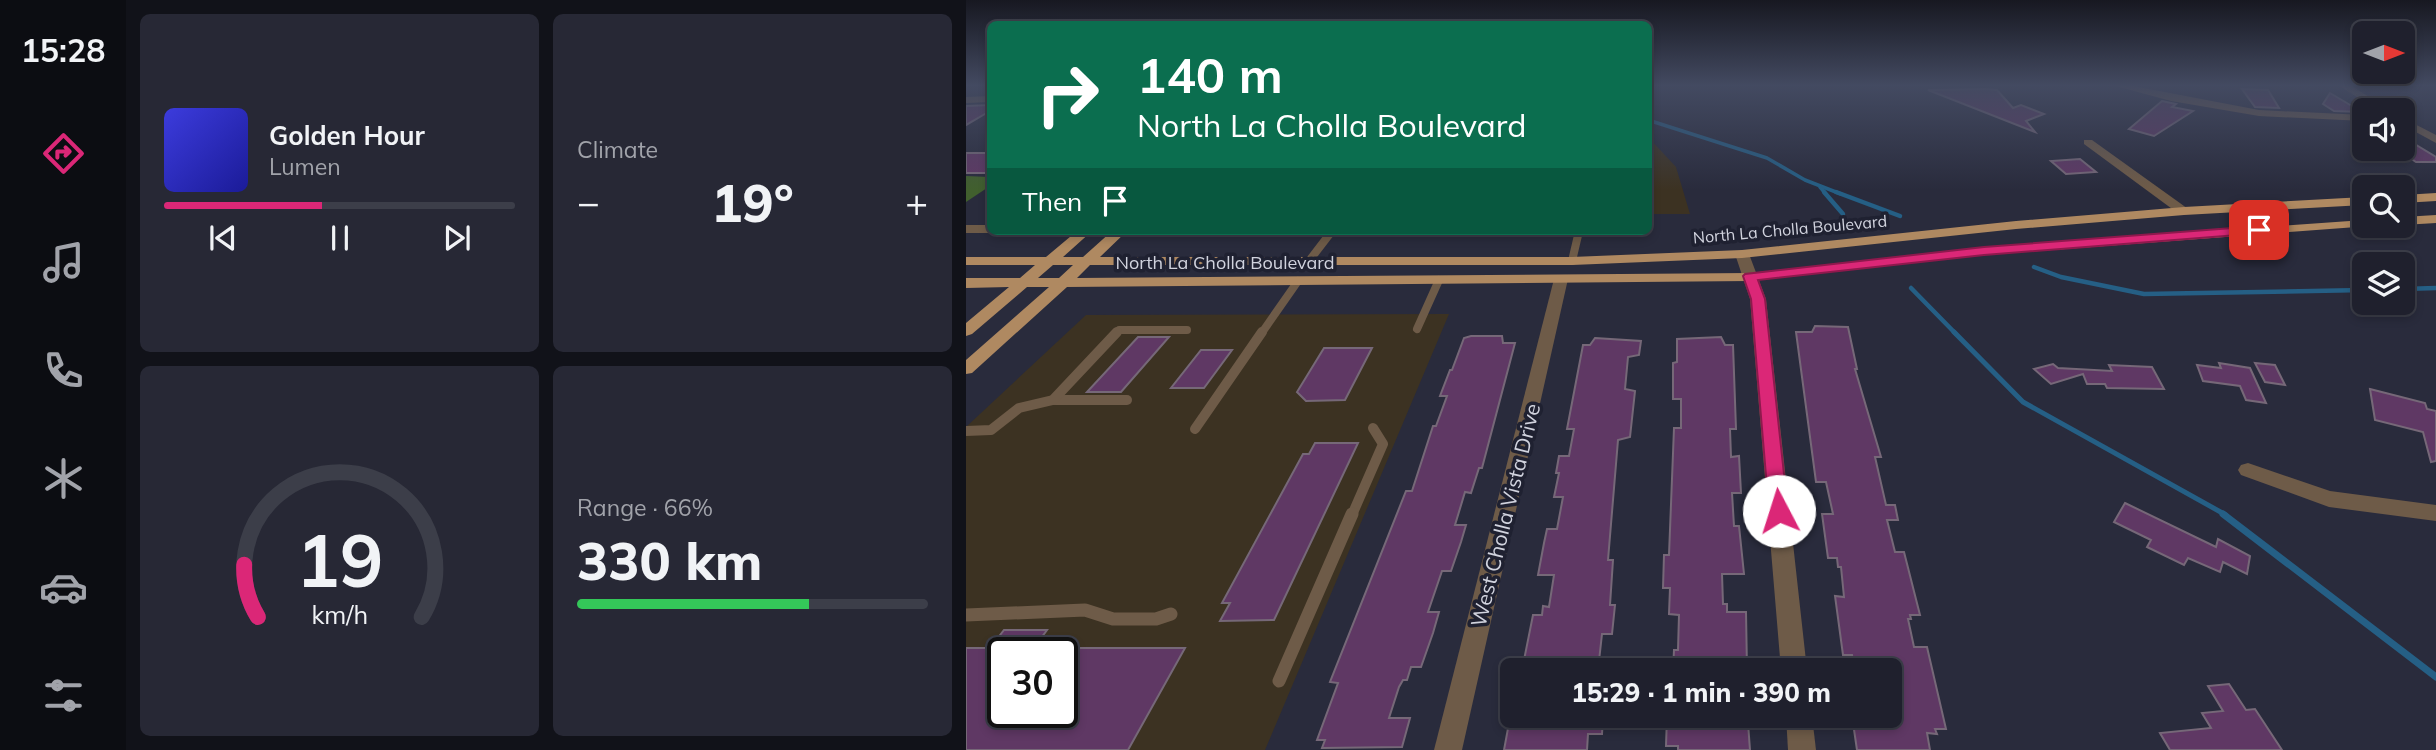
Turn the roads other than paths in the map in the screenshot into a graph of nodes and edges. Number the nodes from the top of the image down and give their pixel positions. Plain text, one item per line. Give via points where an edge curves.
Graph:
1 (2415, 128) edge
2 (2436, 140) edge
3 (2088, 142) dead end
4 (2436, 197) edge
5 (2415, 198) edge
6 (2352, 202) edge
7 (2184, 211) junction
8 (2436, 219) edge
9 (2415, 220) edge
10 (2352, 224) edge
11 (966, 229) edge
12 (987, 229) edge
13 (1080, 235) edge
14 (1116, 235) edge
15 (1329, 235) edge
16 (1578, 235) edge
17 (1742, 254) junction
18 (966, 261) edge
19 (1049, 261) junction
20 (1086, 261) junction
21 (1310, 261) junction
22 (1567, 270) junction
23 (1750, 276) junction
24 (1439, 280) junction
25 (1298, 281) junction
26 (1063, 282) junction
27 (966, 283) edge
28 (1023, 283) junction
29 (1417, 329) dead end
30 (1187, 330) dead end
31 (966, 331) edge
32 (966, 369) edge
33 (1053, 400) junction
34 (1127, 400) dead end
35 (1373, 428) dead end
36 (1195, 429) dead end
37 (966, 431) edge
38 (2248, 470) dead end
39 (2436, 513) edge
40 (1171, 614) dead end
41 (966, 615) edge
42 (1793, 658) edge
43 (1279, 681) dead end
44 (1799, 728) edge
45 (1448, 750) edge
46 (1802, 750) edge

1 - 2 street
3 - 7 street
4 - 5 main road
6 - 7 main road, North La Cholla Boulevard
7 - 17 main road, North La Cholla Boulevard
8 - 9 main road
10 - 23 main road, North La Cholla Boulevard via 1984,251
11 - 12 lane
13 - 19 main road
14 - 20 main road
15 - 21 lane
16 - 22 lane
17 - 22 main road, North La Cholla Boulevard
17 - 23 street
18 - 19 main road, North La Cholla Boulevard
19 - 20 main road, North La Cholla Boulevard
19 - 28 main road
20 - 21 main road, North La Cholla Boulevard
20 - 26 main road
21 - 22 main road, North La Cholla Boulevard
22 - 23 main road, North La Cholla Boulevard
22 - 24 main road, North La Cholla Boulevard
22 - 45 street, West Cholla Vista Drive
23 - 42 street via 1758,299
24 - 25 main road, North La Cholla Boulevard
24 - 29 lane
25 - 26 main road, North La Cholla Boulevard
25 - 36 lane
26 - 28 main road, North La Cholla Boulevard
26 - 32 main road
27 - 28 main road, North La Cholla Boulevard
28 - 31 main road
30 - 33 lane via 1119,330
33 - 34 lane
33 - 37 lane via 1020,408 991,430
35 - 43 lane via 1383,444
38 - 39 street via 2329,499
40 - 41 lane via 1156,619 1113,619 1084,610
44 - 46 street

